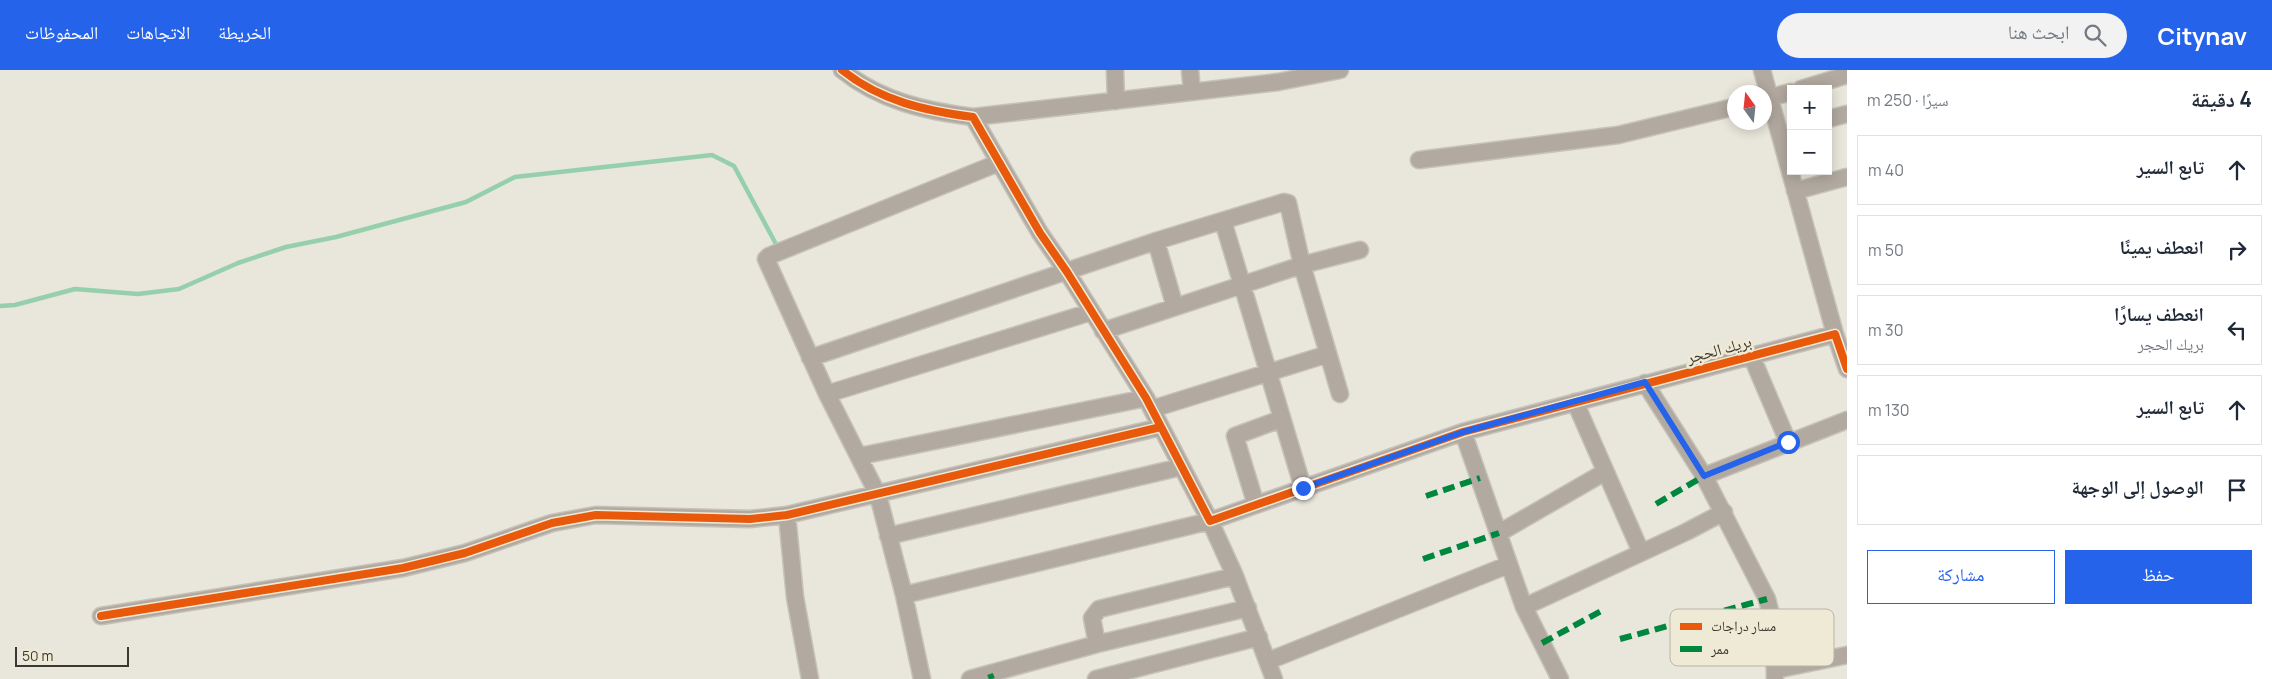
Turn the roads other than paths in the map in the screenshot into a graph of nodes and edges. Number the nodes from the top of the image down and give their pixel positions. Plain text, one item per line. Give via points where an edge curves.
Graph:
1 (842, 70) edge
2 (1115, 70) edge
3 (1190, 70) edge
4 (1762, 70) edge
5 (1845, 70) edge
6 (1332, 71) edge
7 (1847, 75) edge
8 (1765, 85) edge
9 (1814, 85) edge
10 (1192, 92) junction
11 (1787, 93) edge
12 (1772, 98) edge
13 (1116, 102) junction
14 (1772, 108) edge
15 (1727, 109) edge
16 (1847, 114) edge
17 (973, 117) junction
18 (1832, 119) edge
19 (1785, 132) edge
20 (1419, 160) dead end
21 (998, 163) junction
22 (1847, 177) edge
23 (1795, 191) junction
24 (1224, 221) junction
25 (1156, 241) junction
26 (1360, 250) dead end
27 (1302, 265) junction
28 (1067, 272) junction
29 (1241, 286) junction
30 (1175, 307) junction
31 (1091, 312) junction
32 (1103, 331) junction
33 (1835, 334) junction
34 (1328, 354) junction
35 (1752, 355) junction
36 (810, 358) junction
37 (1847, 369) edge
38 (1267, 374) junction
39 (1645, 382) junction
40 (827, 394) junction
41 (1340, 394) dead end
42 (1574, 402) junction
43 (1149, 403) junction
44 (1281, 419) junction
45 (1847, 420) edge
46 (1161, 427) junction
47 (1463, 432) junction
48 (1788, 442) junction
49 (860, 456) junction
50 (1181, 467) junction
51 (1606, 472) junction
52 (1704, 476) junction
53 (1303, 488) junction
54 (878, 495) junction
55 (1256, 505) junction
56 (1724, 512) junction
57 (787, 515) junction
58 (1210, 521) junction
59 (1499, 532) junction
60 (888, 536) junction
61 (1641, 552) junction
62 (1508, 565) junction
63 (1235, 576) junction
64 (904, 595) junction
65 (1524, 606) junction
66 (1248, 608) junction
67 (1770, 609) edge
68 (101, 616) dead end
69 (1259, 637) junction
70 (1097, 644) junction
71 (1847, 655) edge
72 (1834, 659) edge
73 (1268, 661) junction
74 (1807, 666) edge
75 (1775, 675) edge
76 (810, 679) edge
77 (922, 679) edge
78 (970, 679) edge
79 (1096, 679) edge
80 (1274, 679) edge
81 (1560, 679) edge

1 - 17 street via 890,99 939,113
2 - 13 street
3 - 10 street
4 - 8 street
5 - 7 street
6 - 10 street
7 - 9 street
10 - 13 street
11 - 12 street
13 - 17 street
14 - 19 street
15 - 20 street via 1609,136
16 - 18 street
17 - 21 street
19 - 23 street
21 - 28 street
21 - 36 street via 768,256 766,264
22 - 23 street
23 - 33 street
24 - 25 street
24 - 27 street via 1287,202
24 - 29 street
25 - 28 street
25 - 30 street
26 - 27 street
27 - 29 street
27 - 34 street
28 - 31 street
28 - 36 street
29 - 30 street
29 - 38 street
30 - 32 street
31 - 32 street
31 - 40 street
32 - 43 street
33 - 35 street, بريك الحجر
33 - 37 street
34 - 38 street
34 - 41 street
35 - 39 street, بريك الحجر
35 - 48 street
36 - 40 street
38 - 43 street
38 - 44 street
39 - 42 street, بريك الحجر
39 - 52 street
40 - 49 street
42 - 47 street, بريك الحجر
42 - 51 street
43 - 46 street
43 - 49 street
44 - 53 street
44 - 55 street via 1235,436
45 - 48 street
46 - 50 street
46 - 54 street
47 - 53 street, بريك الحجر
47 - 59 street
48 - 52 street
49 - 54 street
50 - 58 street
50 - 60 street
51 - 59 street
51 - 61 street
52 - 56 street
53 - 55 street, بريك الحجر
54 - 57 street
54 - 60 street
55 - 58 street, بريك الحجر
56 - 61 street
56 - 67 street
57 - 68 street via 750,519 596,515 572,518 464,553 403,568
57 - 76 street via 795,597
58 - 63 street
58 - 64 street, بريك الحجر
59 - 62 street
60 - 64 street
61 - 65 street
62 - 65 street
62 - 73 street
63 - 66 street
63 - 70 street via 1099,609 1092,618
64 - 77 street
65 - 81 street
66 - 69 street
66 - 70 street
69 - 73 street
69 - 79 street
70 - 78 street
71 - 72 street
73 - 80 street
74 - 75 street

